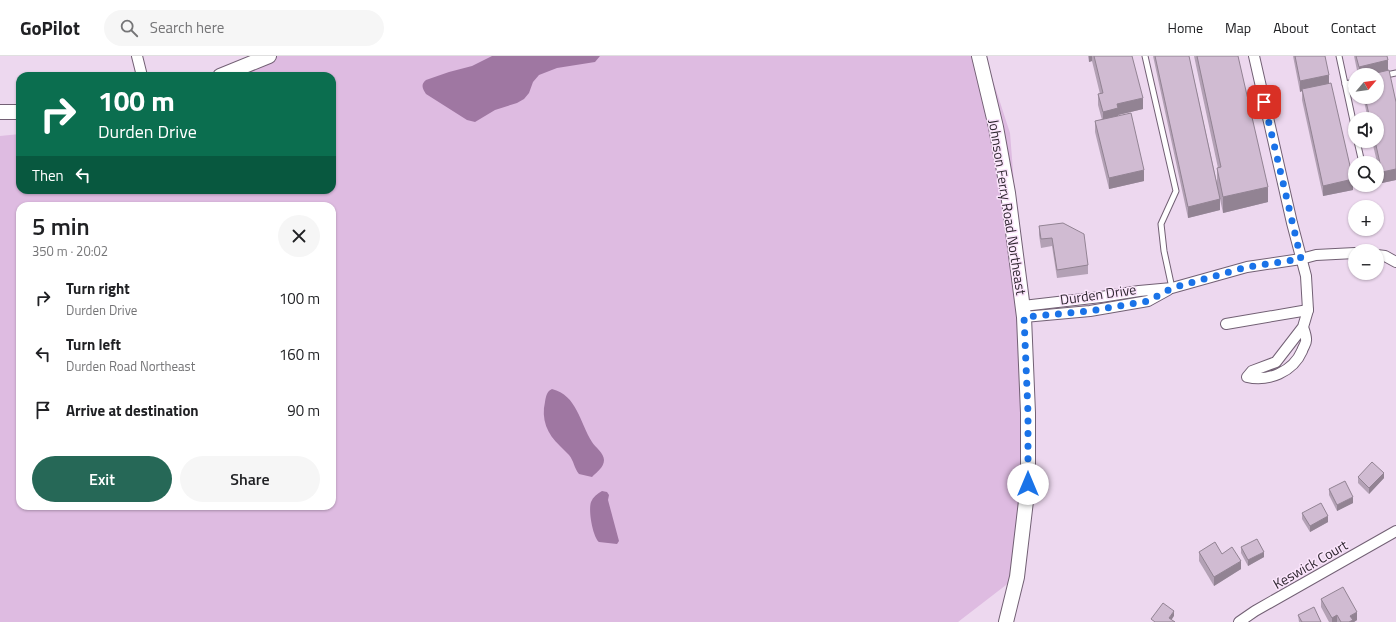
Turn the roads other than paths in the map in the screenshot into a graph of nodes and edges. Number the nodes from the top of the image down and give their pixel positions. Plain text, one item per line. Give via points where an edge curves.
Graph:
1 (137, 56) edge
2 (269, 56) edge
3 (979, 56) edge
4 (1146, 56) edge
5 (1254, 56) edge
6 (1339, 56) edge
7 (141, 72) edge
8 (230, 72) edge
9 (1396, 73) edge
10 (1384, 76) edge
11 (1348, 83) edge
12 (1345, 84) junction
13 (0, 112) edge
14 (16, 112) edge
15 (1351, 112) edge
16 (1348, 253) edge
17 (1384, 256) edge
18 (1301, 259) junction
19 (1396, 262) edge
20 (1172, 288) junction
21 (1308, 310) junction
22 (1023, 311) junction
23 (1226, 324) dead end
24 (1303, 327) junction
25 (1276, 362) junction
26 (1282, 372) junction
27 (1396, 531) edge
28 (1006, 622) edge
29 (1239, 622) edge

1 - 7 street
2 - 8 main road
3 - 22 main road, Johnson Ferry Road Northeast via 1008,193
4 - 20 lane via 1176,191 1161,224
5 - 18 street
6 - 12 lane
9 - 10 lane
11 - 12 lane
12 - 15 lane
13 - 14 main road
16 - 18 street, Durden Drive via 1316,255
17 - 19 street
18 - 20 street, Durden Drive via 1247,267
18 - 21 street via 1306,276
20 - 22 street, Durden Drive via 1148,301 1090,311
21 - 23 street
21 - 24 street
22 - 28 main road, Johnson Ferry Road Northeast via 1028,413 1028,484 1017,577
24 - 25 street
24 - 26 street via 1307,340 1298,359
25 - 26 street
25 - 26 street via 1252,371 1247,377 1259,379
27 - 29 street, Keswick Court

